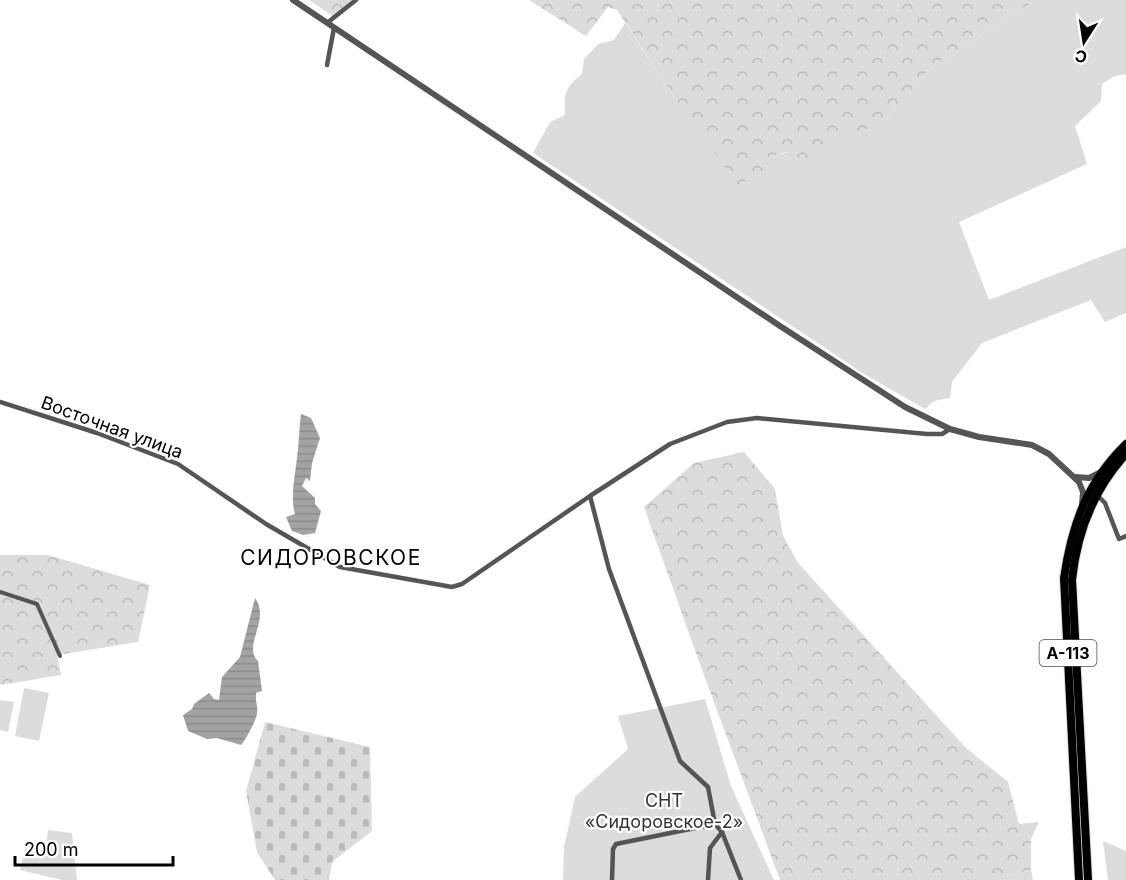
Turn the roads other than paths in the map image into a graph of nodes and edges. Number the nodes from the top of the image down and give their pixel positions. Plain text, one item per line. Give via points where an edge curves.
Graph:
1 (293, 0) edge
2 (356, 0) edge
3 (327, 23) junction
4 (334, 27) junction
5 (327, 65) dead end
6 (0, 402) edge
7 (950, 429) junction
8 (1126, 444) edge
9 (1126, 454) edge
10 (1103, 470) junction
11 (1075, 476) junction
12 (1096, 494) junction
13 (590, 496) junction
14 (1082, 506) junction
15 (1126, 536) edge
16 (0, 592) edge
17 (60, 656) dead end
18 (715, 824) junction
19 (722, 832) junction
20 (612, 880) edge
21 (708, 880) edge
22 (741, 880) edge
23 (1078, 880) edge
24 (1088, 880) edge

1 - 3 street
2 - 3 street
3 - 4 street
4 - 5 street
4 - 7 street via 853,375
6 - 13 street, Восточная улица via 178,464 266,524 340,567 452,587 462,584
7 - 11 street via 1032,445
7 - 13 street, Восточная улица via 942,434 927,434 757,418 727,422 670,444
8 - 10 highway, А-113
9 - 12 highway, А-113
10 - 11 street via 1089,478
10 - 14 highway, А-113
11 - 14 street via 1083,492
12 - 15 street via 1105,503 1119,538
12 - 24 highway, А-113 via 1080,535 1072,580
13 - 18 street via 609,569 680,761 708,787
14 - 23 highway, А-113 via 1069,545 1065,578
16 - 17 street via 37,604
18 - 19 street
18 - 20 street via 616,844
19 - 21 street via 710,848
19 - 22 street

